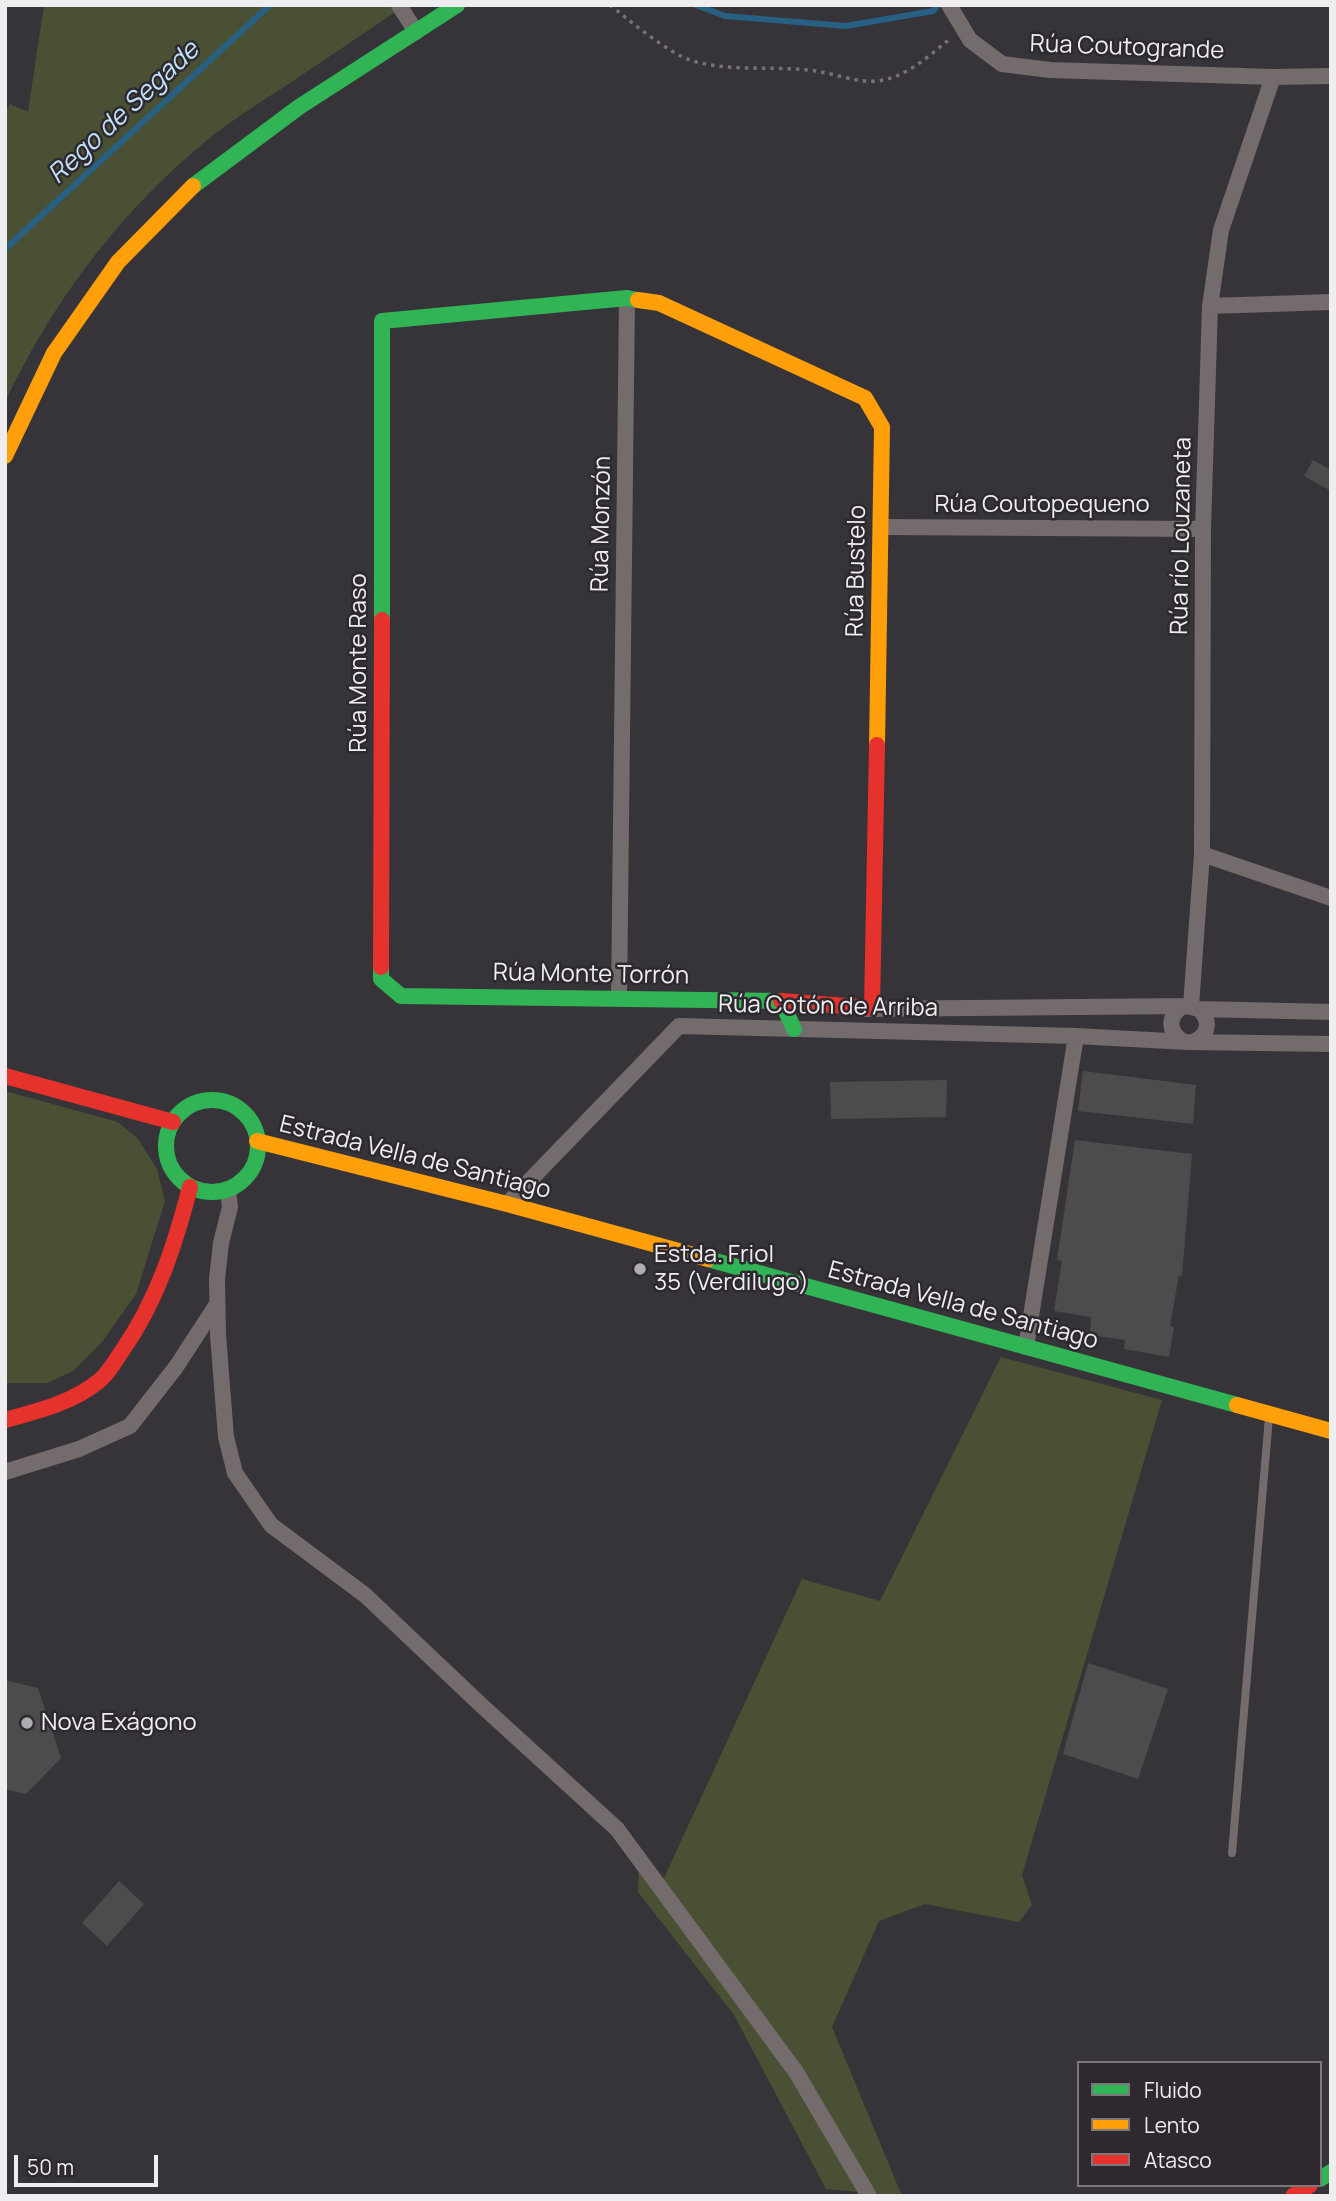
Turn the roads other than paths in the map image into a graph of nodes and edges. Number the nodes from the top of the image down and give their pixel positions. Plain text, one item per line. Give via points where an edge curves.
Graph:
1 (399, 5) edge
2 (457, 5) edge
3 (949, 5) edge
4 (416, 32) junction
5 (1273, 76) junction
6 (1331, 76) edge
7 (627, 298) junction
8 (1331, 302) edge
9 (1210, 306) junction
10 (5, 456) edge
11 (881, 527) junction
12 (1203, 529) junction
13 (1202, 854) junction
14 (1331, 898) edge
15 (401, 996) joint
16 (619, 998) junction
17 (781, 1001) junction
18 (1191, 1007) junction
19 (872, 1008) junction
20 (1331, 1012) edge
21 (794, 1029) junction
22 (1076, 1036) junction
23 (1187, 1041) junction
24 (1331, 1044) edge
25 (5, 1076) edge
26 (173, 1122) junction
27 (257, 1141) junction
28 (190, 1187) junction
29 (228, 1189) junction
30 (507, 1204) junction
31 (217, 1304) junction
32 (1026, 1347) junction
33 (18, 1402) dead end
34 (56, 1406) junction
35 (1269, 1414) junction
36 (5, 1420) edge
37 (1331, 1431) edge
38 (5, 1472) edge
39 (1232, 1853) dead end
40 (869, 2196) edge

1 - 4 street
2 - 4 main road
3 - 5 street, Rúa Coutogrande via 970,40 1002,64 1050,70
4 - 10 main road via 299,107 189,189 118,262 54,353
5 - 6 street, Rúa Coutogrande
5 - 9 street, Rúa río Louzaneta via 1221,230
7 - 11 main road, Rúa Bustelo via 659,303 865,398 881,427
7 - 15 main road, Rúa Monte Raso via 382,321 381,979
7 - 16 street, Rúa Monzón
8 - 9 street
9 - 12 street, Rúa río Louzaneta
11 - 12 street, Rúa Coutopequeno
11 - 19 main road, Rúa Bustelo
12 - 13 street, Rúa río Louzaneta
13 - 14 street
13 - 18 street, Rúa río Louzaneta
15 - 16 main road, Rúa Monte Torrón
16 - 17 main road, Rúa Monte Torrón
17 - 19 main road, Rúa Monte Torrón
17 - 21 main road
18 - 19 street, Rúa Monte Torrón
18 - 20 street, Rúa Monte Torrón
18 - 23 street via 1206,1019 1206,1030 1203,1036
18 - 23 street via 1173,1015 1171,1027
19 - 21 street, Rúa Monte Torrón via 812,1011
21 - 22 street, Rúa Cotón de Arriba
21 - 30 street, Rúa Cotón de Arriba via 679,1026
22 - 23 street, Rúa Cotón de Arriba
22 - 32 street
23 - 24 street, Rúa Cotón de Arriba
25 - 26 main road
26 - 27 main road, Estrada Vella de Santiago via 189,1106 215,1100 240,1110 249,1119
26 - 28 main road via 166,1154 179,1179
27 - 29 main road, Estrada Vella de Santiago via 251,1170
27 - 30 main road, Estrada Vella de Santiago
28 - 29 main road via 203,1192
28 - 34 main road via 153,1303 100,1380
29 - 31 street via 230,1207 221,1243
30 - 32 main road, Estrada Vella de Santiago
31 - 38 street via 130,1426 79,1449
31 - 40 street via 226,1437 235,1473 271,1525 365,1595 617,1829 796,2073
32 - 35 main road, Estrada Vella de Santiago
33 - 34 main road
34 - 36 main road
35 - 37 main road, Estrada Vella de Santiago
35 - 39 lane

